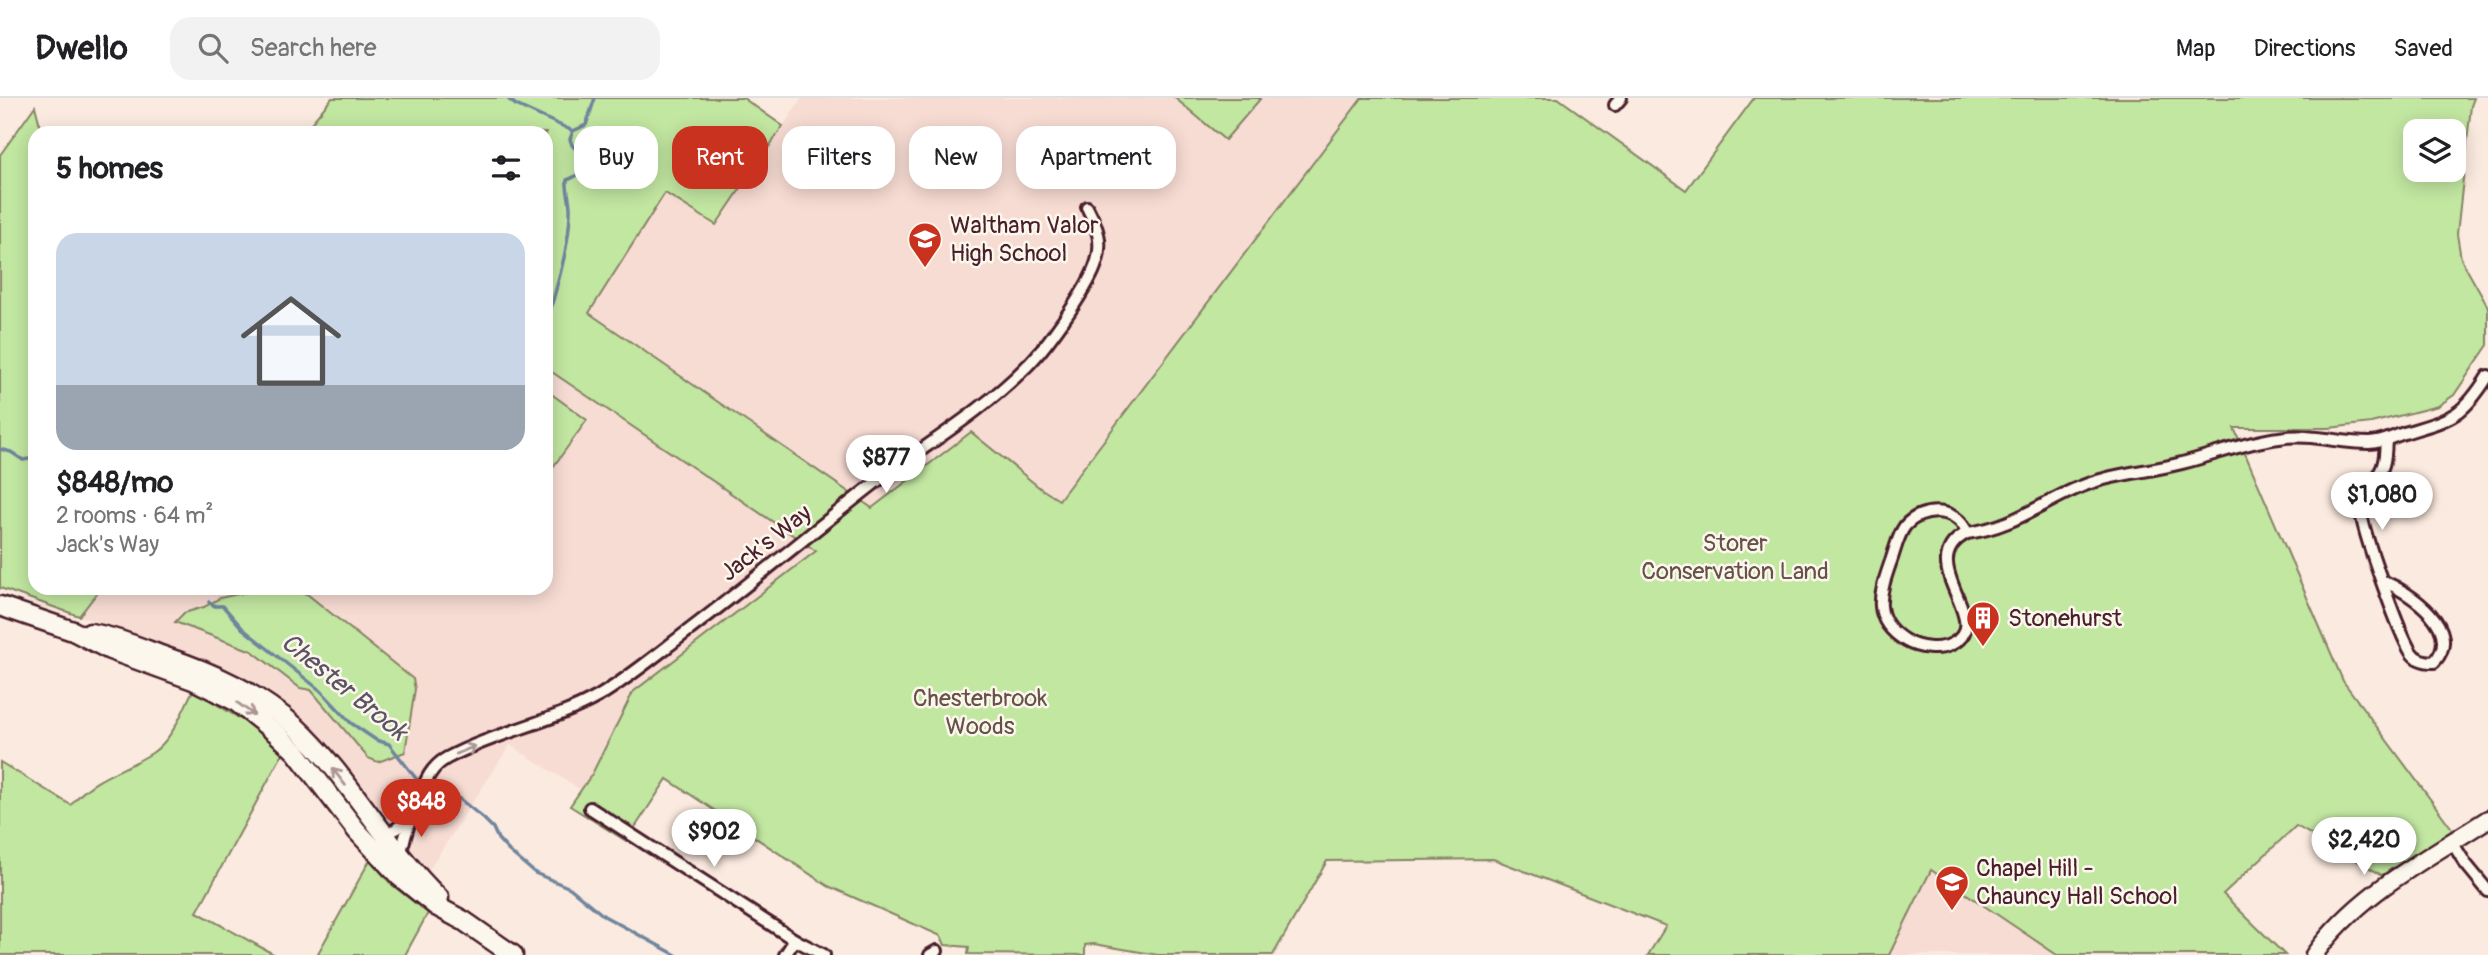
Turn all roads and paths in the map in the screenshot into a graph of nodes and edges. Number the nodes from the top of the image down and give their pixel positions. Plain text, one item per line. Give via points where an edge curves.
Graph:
1 (1087, 207) dead end
2 (2487, 378) edge
3 (2386, 441) junction
4 (1967, 533) junction
5 (2383, 581) junction
6 (0, 606) edge
7 (73, 631) junction
8 (590, 808) dead end
9 (412, 814) junction
10 (2488, 820) edge
11 (384, 834) junction
12 (366, 840) junction
13 (2452, 842) junction
14 (400, 854) junction
15 (2488, 891) edge
16 (464, 921) junction
17 (795, 940) junction
18 (513, 955) edge
19 (785, 955) edge
20 (824, 955) edge
21 (2314, 955) edge

9 -> 1 street, Jack's Way via 425,784 445,759 560,716 602,694 1022,371 1095,269 1100,239
2 - 3 street via 2458,414
3 - 4 street via 2308,435 2242,446 2103,479 2008,524
3 - 5 street via 2382,468 2361,509
4 - 4 street via 1964,523 1946,513 1923,515 1904,527 1880,606 1895,633 1909,643 1949,646 1964,631 1963,607 1946,567 1951,545
5 - 5 street via 2407,594 2439,624 2443,646 2434,662 2411,653
6 - 7 main road
11 -> 7 main road via 311,743 253,695 173,659
7 -> 12 main road via 235,701 296,752
8 - 17 street
9 - 11 street, Jack's Way via 394,832
9 - 14 street, Jack's Way
10 - 13 main road
11 - 12 street, Jack's Way
11 - 14 main road
12 - 16 main road via 419,894
13 - 15 street
13 - 21 main road via 2361,902
14 - 16 main road
16 - 18 main road
17 - 19 street
17 - 20 street

